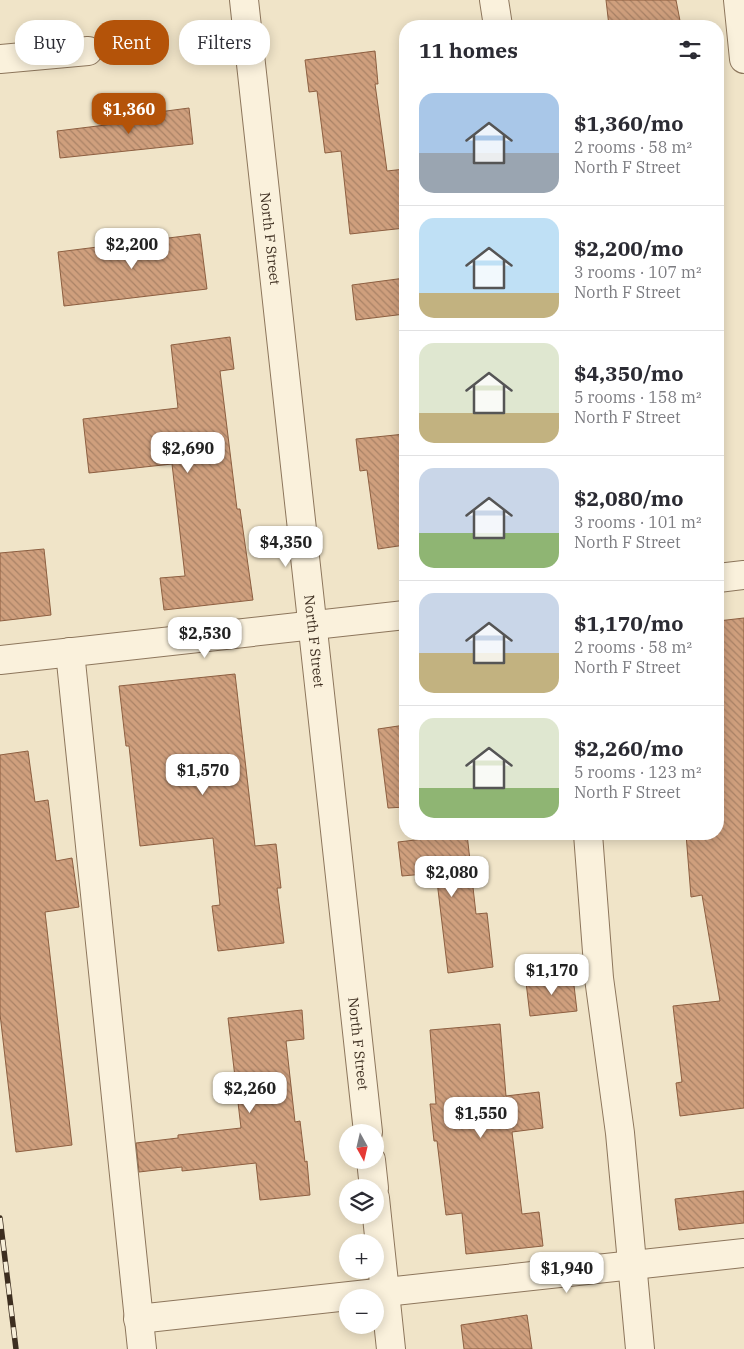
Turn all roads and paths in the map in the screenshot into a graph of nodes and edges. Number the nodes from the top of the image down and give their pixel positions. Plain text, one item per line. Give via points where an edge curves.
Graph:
1 (244, 0) edge
2 (494, 0) edge
3 (738, 0) edge
4 (497, 20) edge
5 (88, 51) dead end
6 (0, 59) edge
7 (744, 59) edge
8 (744, 575) edge
9 (724, 577) edge
10 (399, 616) edge
11 (314, 626) junction
12 (70, 652) junction
13 (0, 660) edge
14 (588, 840) edge
15 (367, 1124) edge
16 (378, 1224) edge
17 (744, 1253) edge
18 (633, 1265) junction
19 (385, 1292) junction
20 (138, 1319) junction
21 (142, 1349) edge
22 (391, 1349) edge
23 (640, 1349) edge

1 - 11 street, North F Street
2 - 4 street
3 - 7 street
5 - 6 street
8 - 9 street
10 - 11 street
11 - 12 street
11 - 15 street, North F Street
12 - 13 street
12 - 20 street
14 - 18 street via 599,978 620,1133
16 - 19 street
17 - 18 street
18 - 19 street
18 - 23 street
19 - 20 street
19 - 22 street
20 - 21 street

